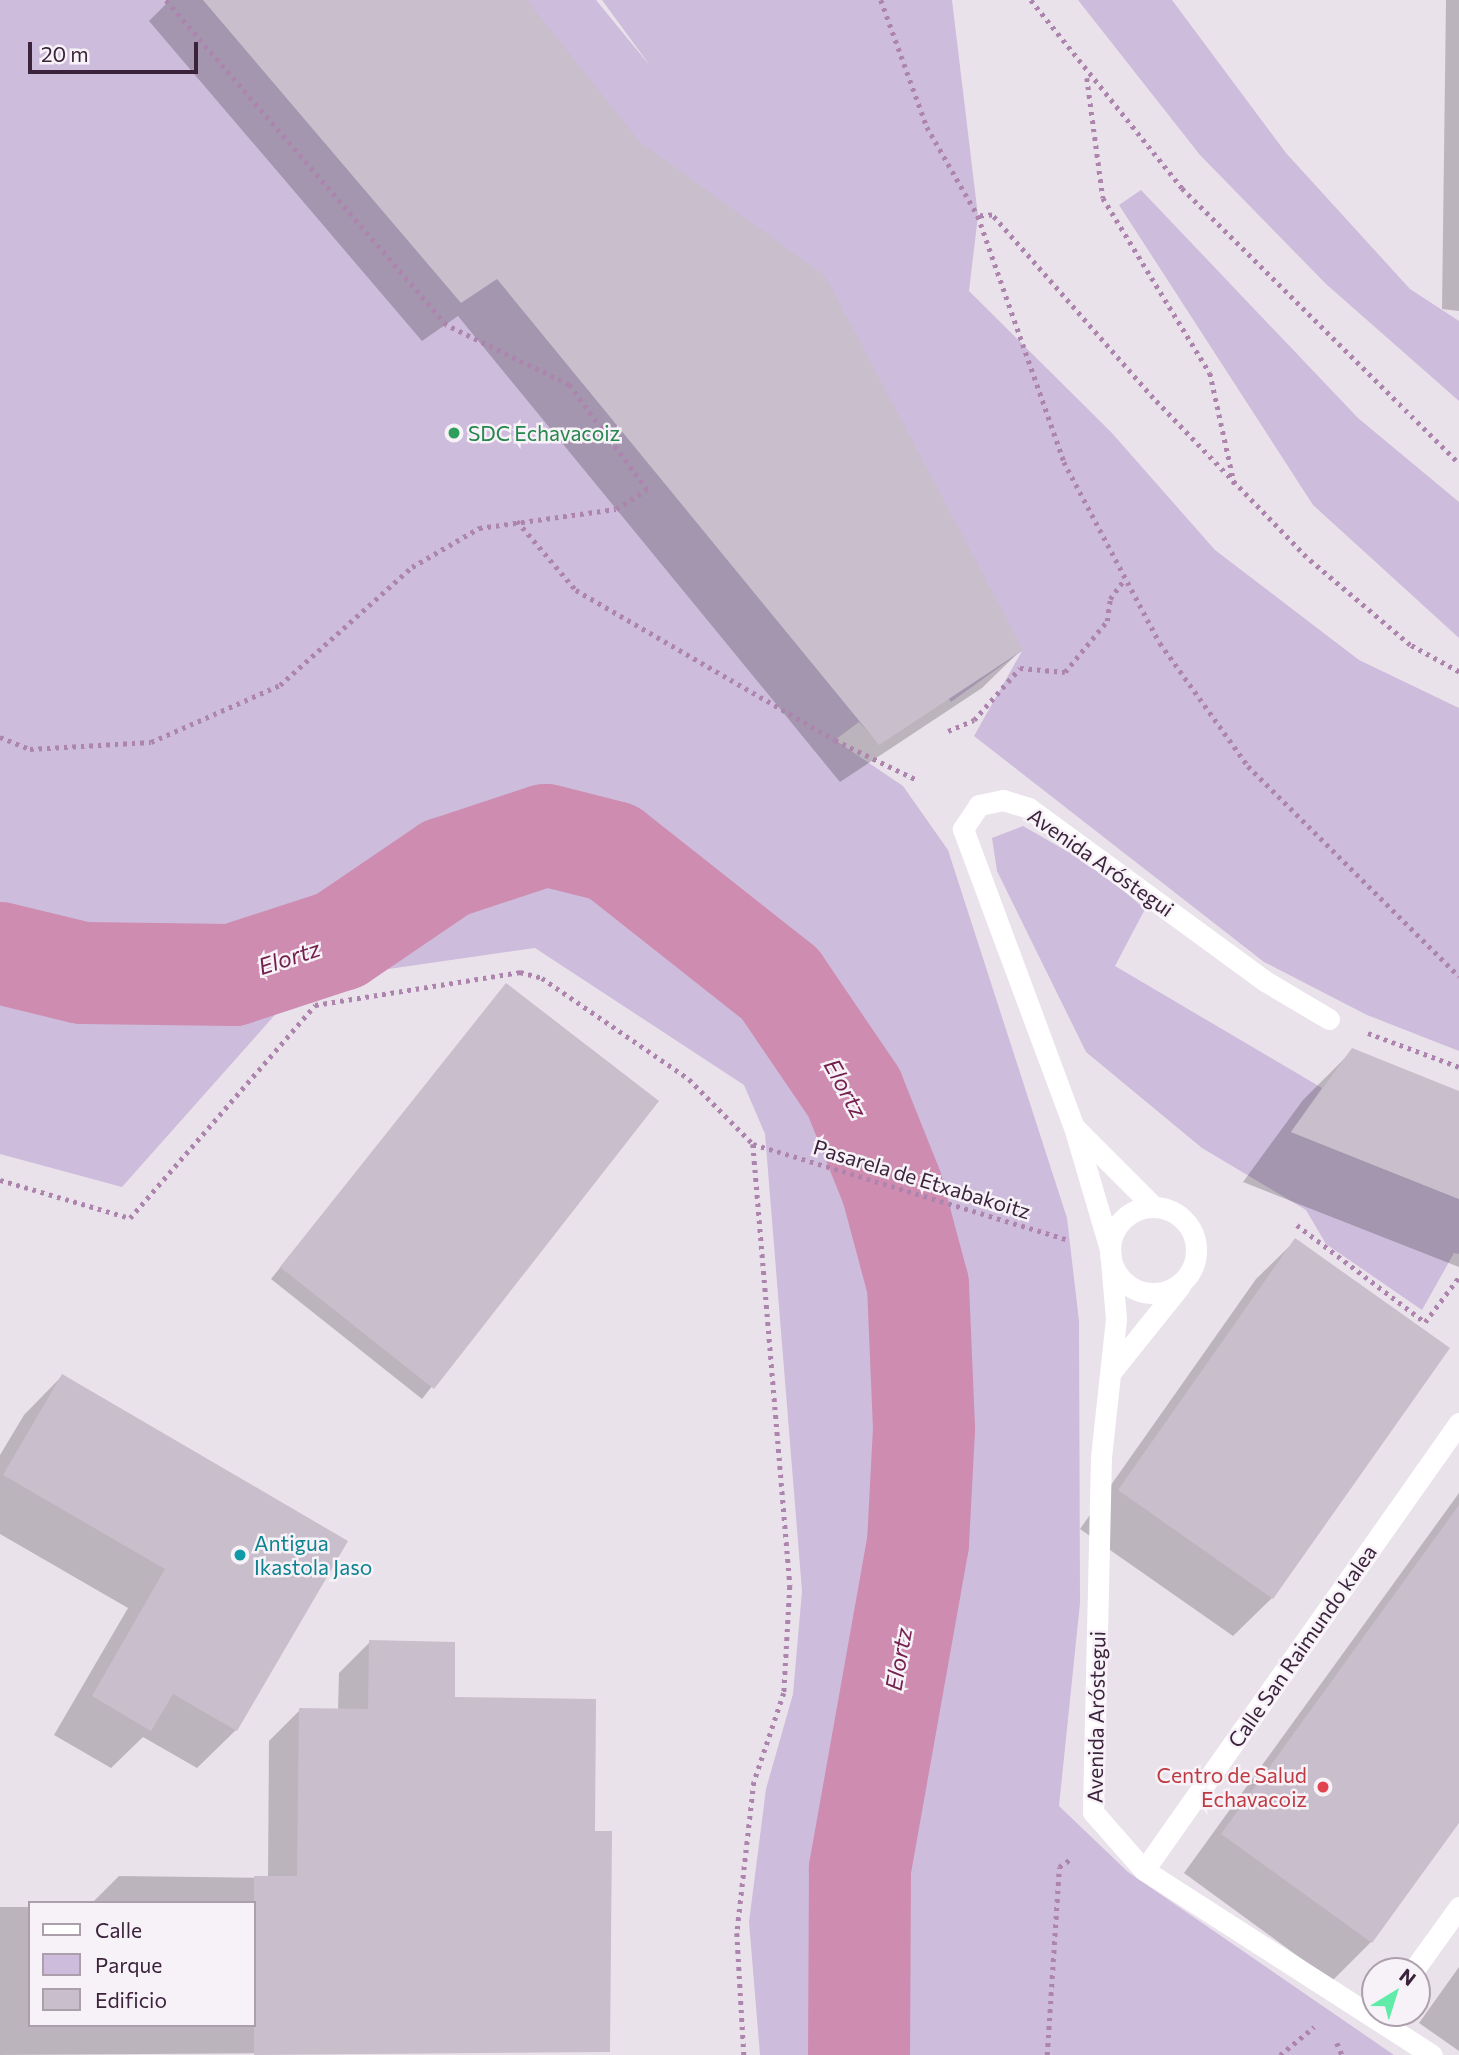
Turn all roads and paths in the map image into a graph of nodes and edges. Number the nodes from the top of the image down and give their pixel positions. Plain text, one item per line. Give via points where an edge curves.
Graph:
1 (165, 0) edge
2 (881, 0) edge
3 (1031, 0) edge
4 (1087, 76) junction
5 (978, 215) junction
6 (1459, 463) edge
7 (1235, 488) junction
8 (516, 521) junction
9 (1124, 580) junction
10 (1459, 672) edge
11 (948, 731) dead end
12 (0, 737) edge
13 (917, 780) dead end
14 (1459, 976) edge
15 (1329, 1019) joint
16 (1459, 1067) edge
17 (1073, 1127) junction
18 (753, 1144) junction
19 (0, 1180) edge
20 (1154, 1206) junction
21 (1297, 1226) dead end
22 (1070, 1240) dead end
23 (1110, 1249) junction
24 (1459, 1277) edge
25 (1185, 1278) junction
26 (1111, 1372) junction
27 (1459, 1423) edge
28 (1071, 1859) dead end
29 (1144, 1870) junction
30 (1459, 1907) edge
31 (1423, 1957) edge
32 (1361, 2005) edge
33 (1325, 2017) dead end
34 (1393, 2027) edge
35 (744, 2055) edge
36 (1047, 2055) edge
37 (1280, 2055) edge
38 (1432, 2055) edge

1 - 8 path via 446,325 569,385 647,490 616,509
2 - 5 path via 927,127
3 - 4 path
4 - 6 path via 1283,293
4 - 7 path via 1103,198 1210,373
5 - 7 path via 992,215
5 - 9 path via 1064,462
7 - 10 path via 1410,645
8 - 12 path via 479,528 412,567 280,685 151,742 30,749
8 - 13 path via 576,590 835,740
9 - 11 path via 1110,599 1107,621 1065,672 1020,668 974,720
9 - 14 path via 1160,643 1248,766
15 - 16 path
15 - 17 street, Avenida Aróstegui via 1265,981 1029,808 1003,800 979,805 963,829
17 - 20 street, Avenida Aróstegui
17 - 23 street, Avenida Aróstegui
18 - 19 path via 690,1079 542,978 520,972 315,1005 130,1218
18 - 22 path, Pasarela de Etxabakoitz
18 - 35 path via 790,1586 784,1693 754,1782 737,1933
20 - 23 street via 1119,1223
20 - 25 street, Avenida Aróstegui via 1179,1215 1195,1237 1194,1265
21 - 24 path via 1425,1322
23 - 25 street, Avenida Aróstegui via 1120,1277 1145,1292 1175,1288
23 - 26 street, Avenida Aróstegui via 1116,1319
25 - 26 street, Avenida Aróstegui
26 - 29 street, Avenida Aróstegui via 1101,1457 1093,1812
27 - 29 street, Calle San Raimundo kalea
28 - 36 path via 1059,1867
29 - 32 street, Avenida Aróstegui
30 - 31 street
33 - 37 path
34 - 38 street, Avenida Aróstegui

